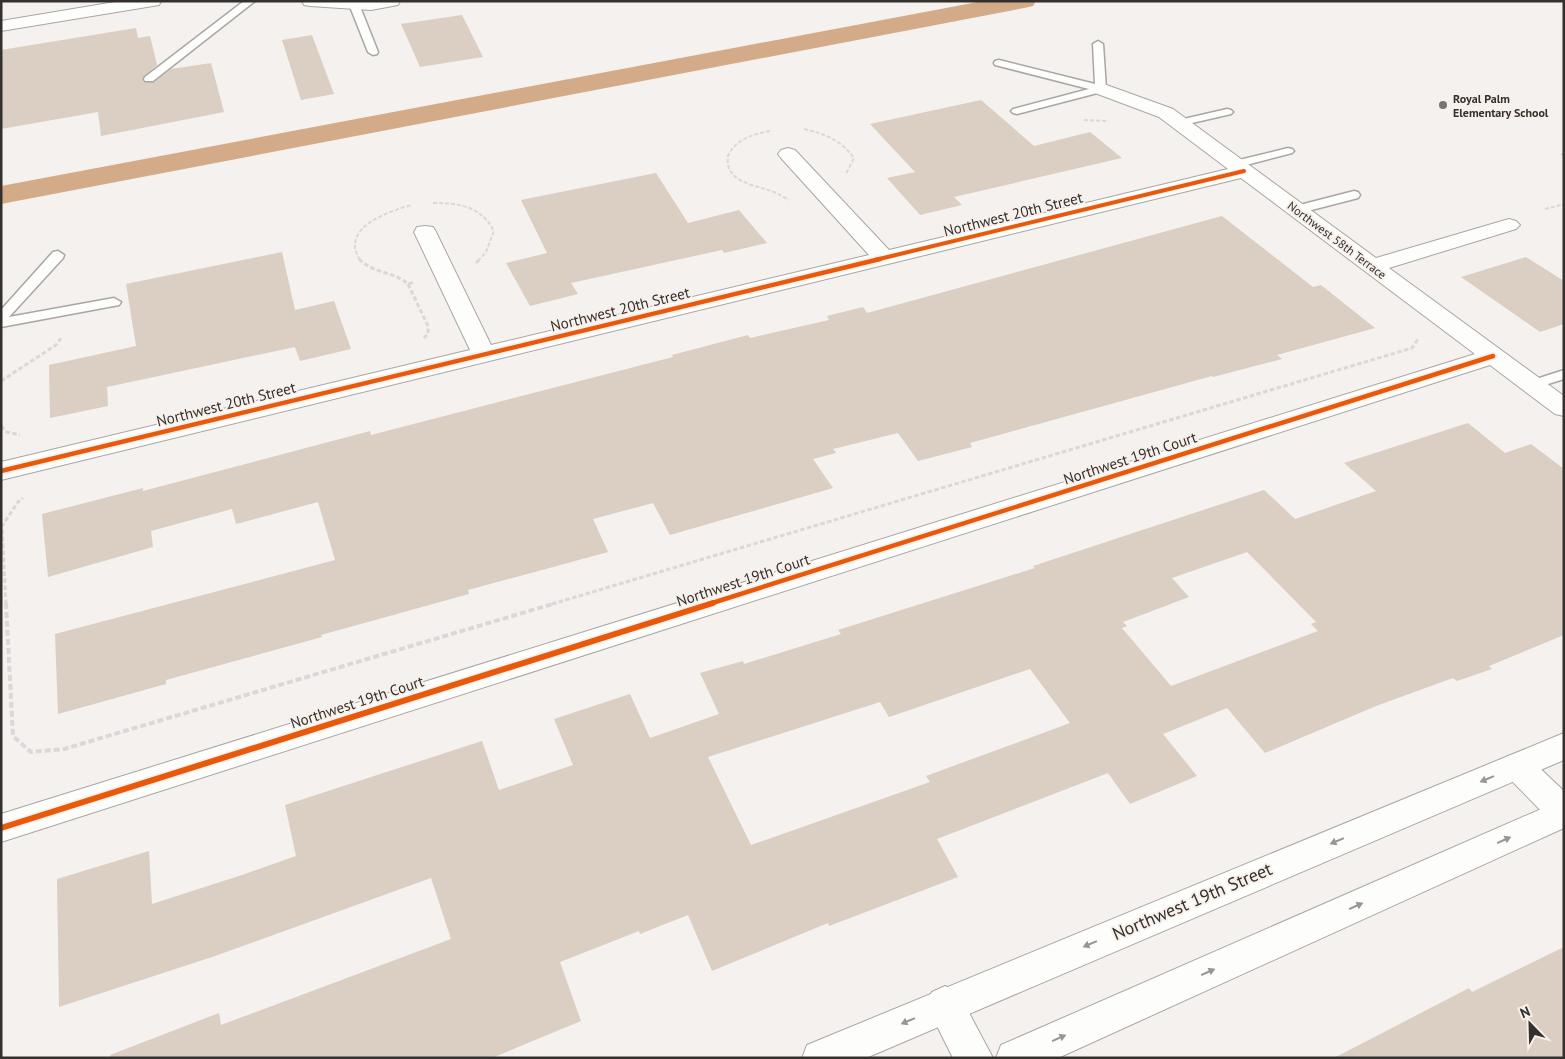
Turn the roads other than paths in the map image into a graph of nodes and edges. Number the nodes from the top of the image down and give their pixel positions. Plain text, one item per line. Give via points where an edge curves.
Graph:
1 (153, 1) edge
2 (250, 1) edge
3 (310, 1) edge
4 (392, 1) edge
5 (343, 3) edge
6 (1, 26) edge
7 (1098, 44) dead end
8 (373, 52) dead end
9 (1000, 63) dead end
10 (149, 79) dead end
11 (1101, 90) junction
12 (1017, 111) dead end
13 (1227, 112) dead end
14 (1179, 123) junction
15 (1288, 151) dead end
16 (788, 154) dead end
17 (1239, 168) junction
18 (1354, 195) dead end
19 (1296, 210) junction
20 (1509, 225) dead end
21 (425, 232) dead end
22 (58, 255) dead end
23 (885, 259) junction
24 (1372, 266) junction
25 (114, 302) dead end
26 (1, 318) edge
27 (1, 323) edge
28 (484, 355) junction
29 (1493, 356) junction
30 (1564, 374) edge
31 (1532, 384) junction
32 (1564, 408) edge
33 (1, 471) edge
34 (1564, 746) edge
35 (1517, 766) junction
36 (1564, 813) edge
37 (1, 828) edge
38 (945, 1004) junction
39 (822, 1058) edge
40 (974, 1058) edge
41 (1015, 1058) edge

1 - 6 street
2 - 10 lane
3 - 5 street
4 - 5 street via 371,5
5 - 8 lane
7 - 11 lane
9 - 11 lane
11 - 12 lane
11 - 14 street, Northwest 58th Terrace via 1166,113
13 - 14 lane
14 - 17 street, Northwest 58th Terrace
15 - 17 lane
16 - 23 street
17 - 19 street, Northwest 58th Terrace
17 - 23 street, Northwest 20th Street
18 - 19 lane
19 - 24 street, Northwest 58th Terrace
20 - 24 street
21 - 28 street
22 - 26 lane
23 - 28 street, Northwest 20th Street
24 - 29 street, Northwest 58th Terrace
25 - 27 lane
28 - 33 street, Northwest 20th Street
29 - 31 street, Northwest 58th Terrace
29 - 37 street, Northwest 19th Court
30 - 31 lane
31 - 32 street, Northwest 58th Terrace
34 - 35 street, Northwest 19th Street
35 - 36 street
35 -> 38 street, Northwest 19th Street
41 -> 36 street
38 -> 39 street, Northwest 19th Street
38 - 40 street

